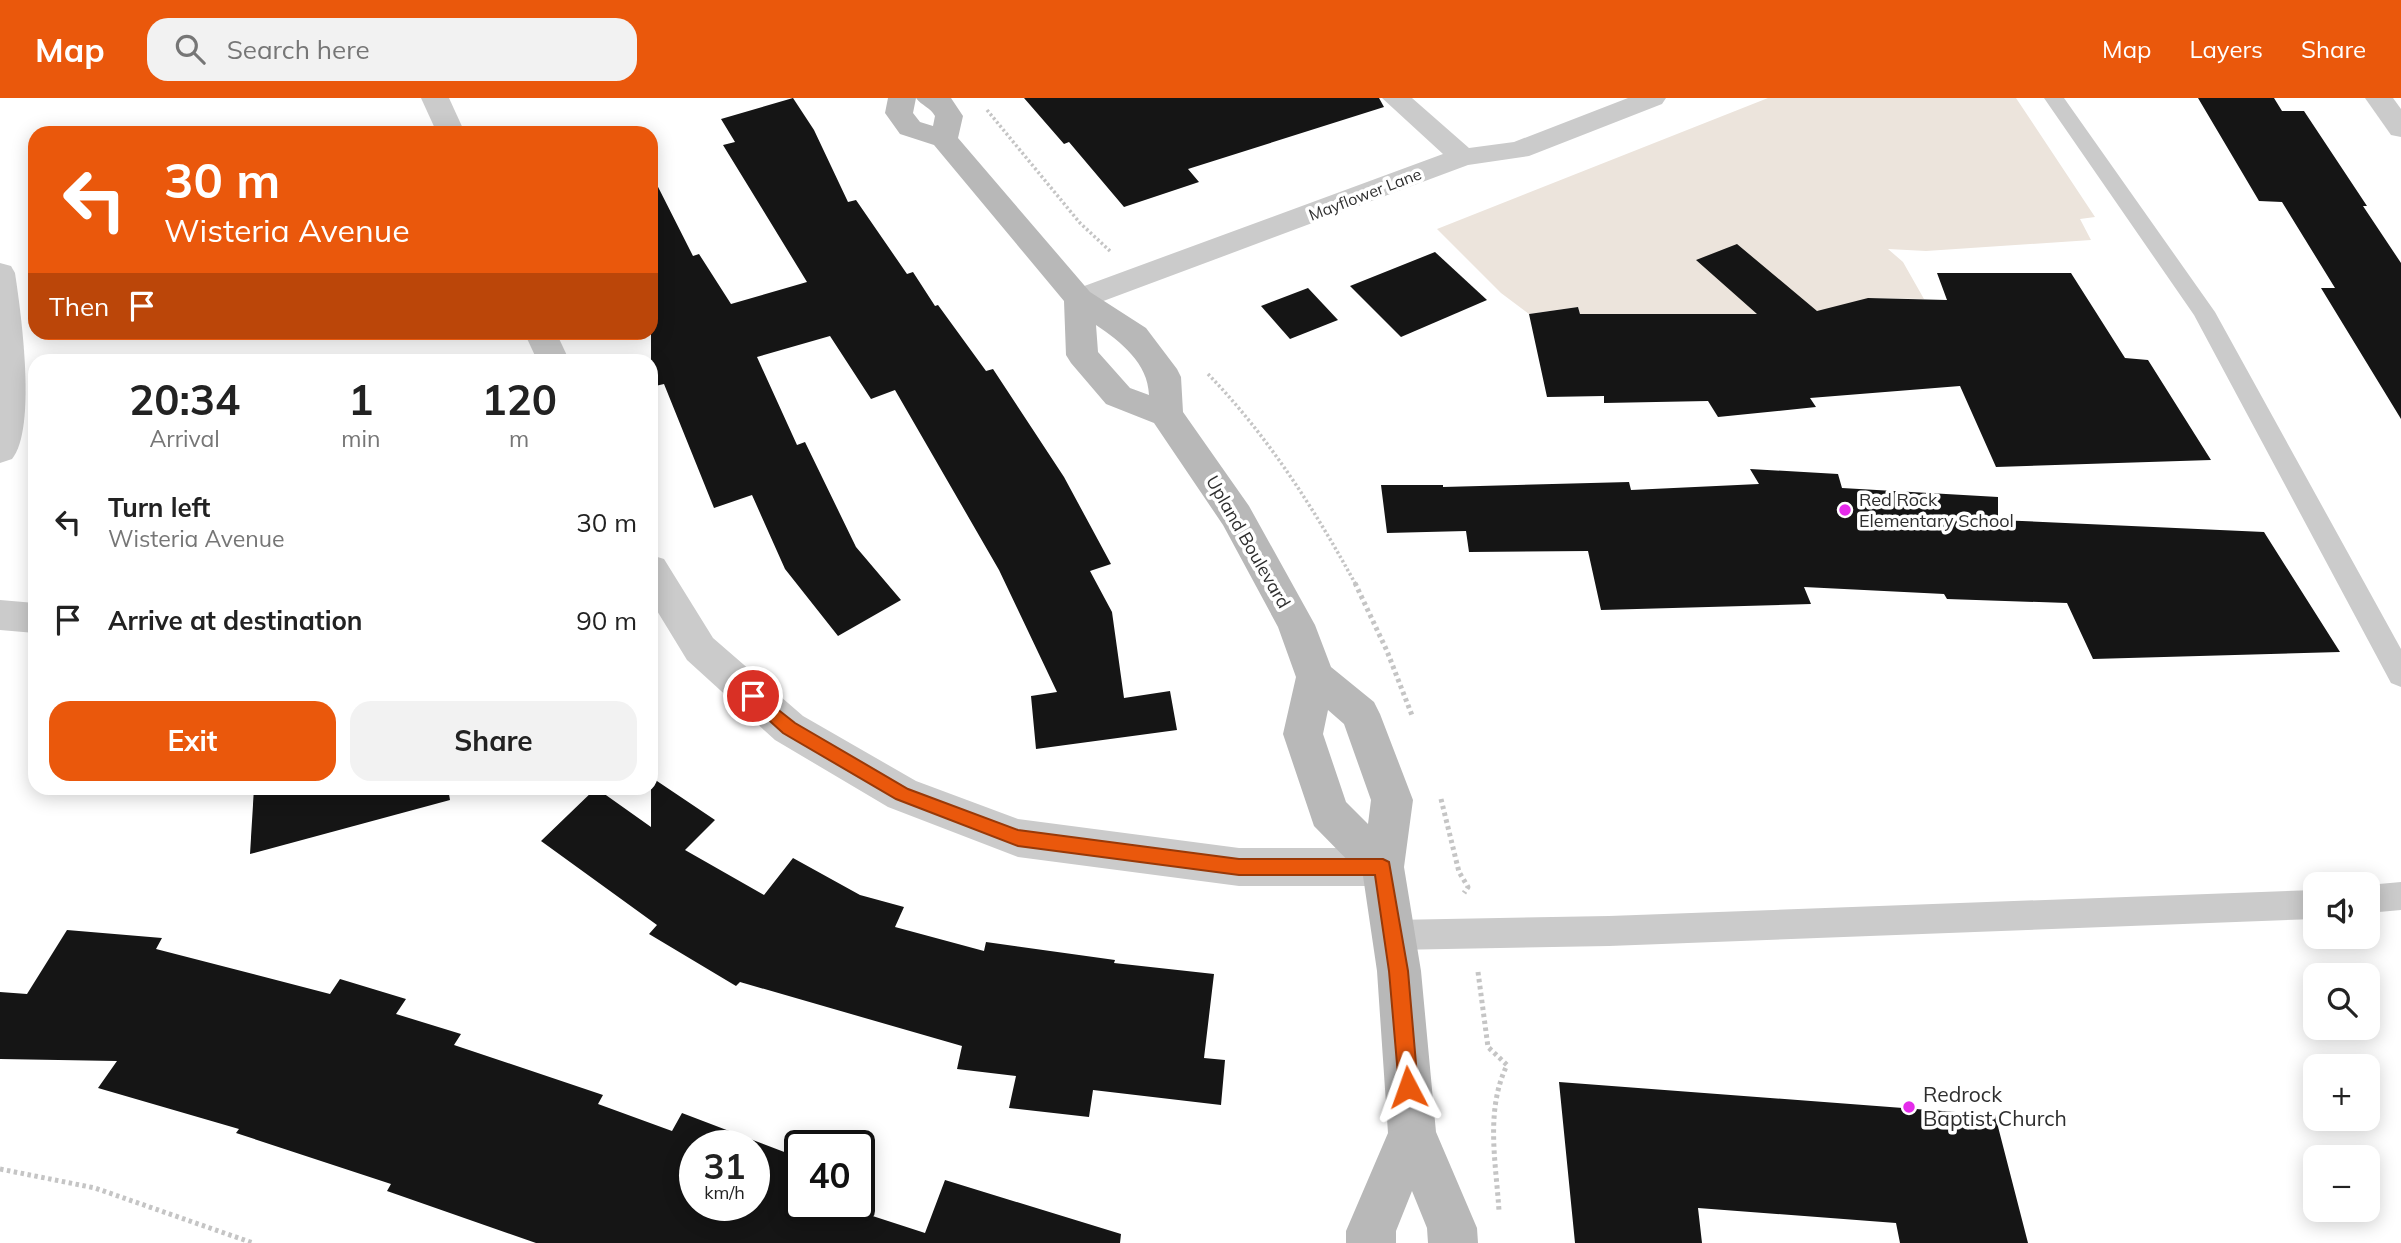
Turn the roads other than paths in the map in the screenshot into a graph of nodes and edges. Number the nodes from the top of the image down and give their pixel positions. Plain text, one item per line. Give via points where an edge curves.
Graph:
1 (435, 98) edge
2 (902, 98) edge
3 (930, 98) edge
4 (1396, 98) edge
5 (1652, 98) edge
6 (2054, 98) edge
7 (2379, 98) edge
8 (448, 126) edge
9 (2401, 129) edge
10 (944, 139) junction
11 (1463, 157) junction
12 (0, 273) edge
13 (1079, 299) junction
14 (1166, 415) junction
15 (0, 450) edge
16 (658, 580) edge
17 (0, 615) edge
18 (28, 617) edge
19 (2401, 675) edge
20 (1315, 677) junction
21 (1383, 867) junction
22 (2401, 896) edge
23 (2380, 898) edge
24 (2303, 904) edge
25 (1394, 935) junction
26 (1412, 1133) junction
27 (1371, 1243) edge
28 (1452, 1243) edge

1 - 8 street
2 - 10 street via 899,113 910,128
3 - 10 street via 941,103 949,116
4 - 11 street
5 - 11 street, Mayflower Lane via 1519,150
6 - 19 lane via 2204,312
7 - 9 street
10 - 13 street
11 - 13 street, Mayflower Lane
12 - 15 street via 10,350
13 - 14 street via 1135,336 1165,377
13 - 14 street via 1082,355 1118,396
14 - 20 street, Upland Boulevard via 1236,516 1296,625
16 - 21 street via 700,649 789,728 902,794 1018,838 1239,867
17 - 18 street
20 - 21 street via 1360,714 1392,800
20 - 21 street via 1303,734 1329,813
21 - 25 street
22 - 23 lane
24 - 25 lane
25 - 26 street
26 - 27 street via 1371,1231
26 - 28 street via 1452,1228

